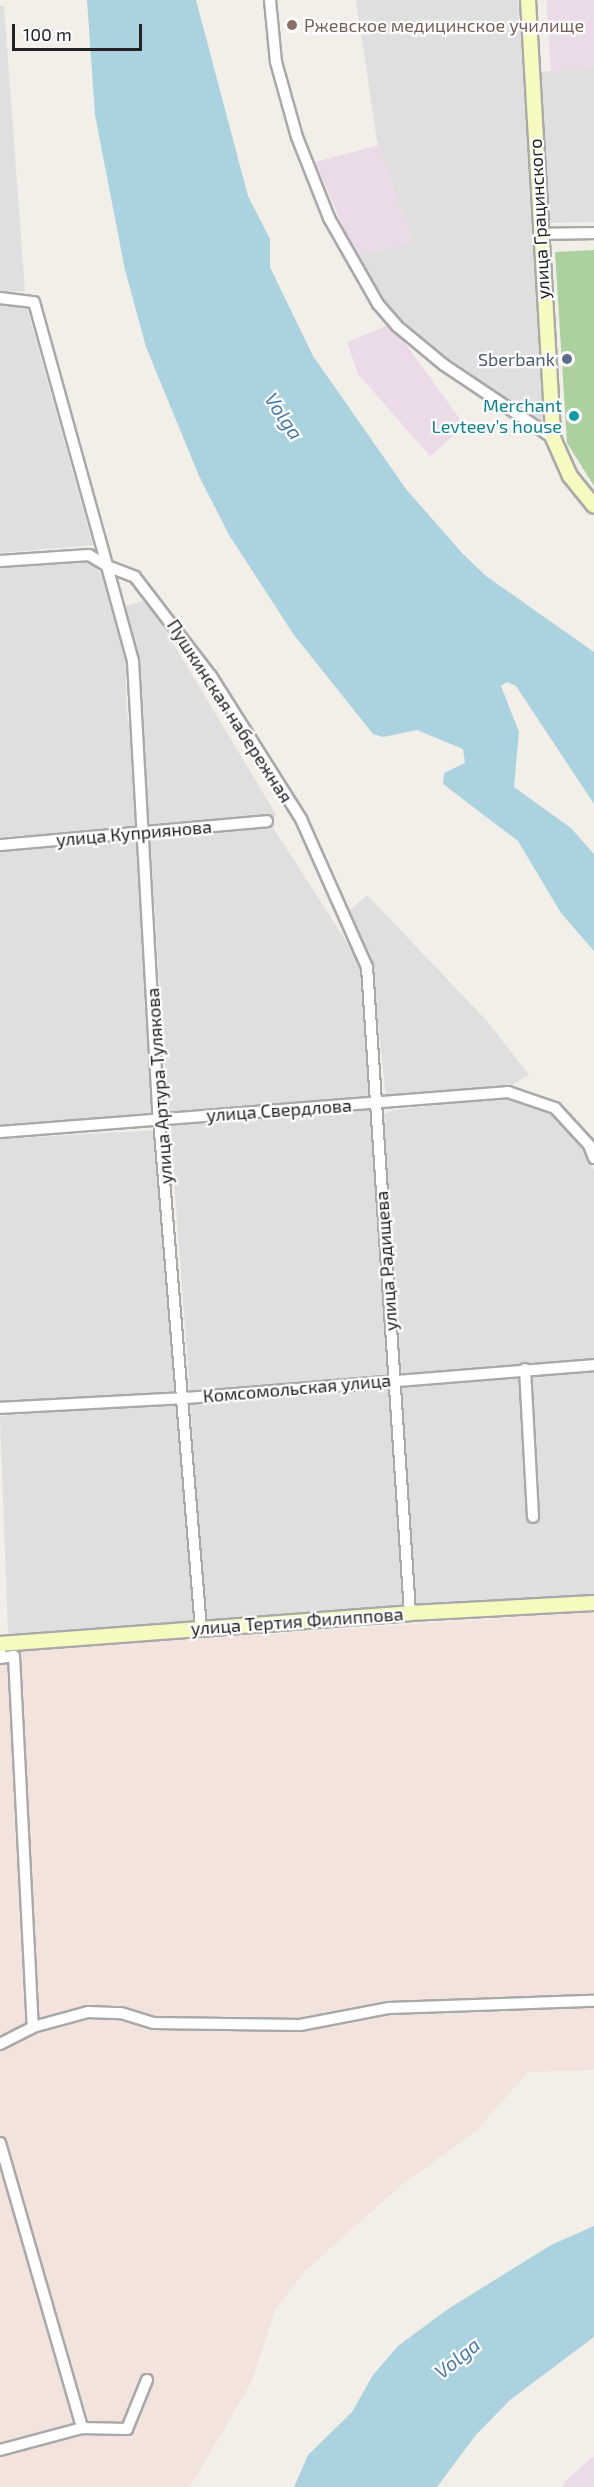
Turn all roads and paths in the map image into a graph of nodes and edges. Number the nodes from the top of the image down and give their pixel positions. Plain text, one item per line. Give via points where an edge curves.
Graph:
1 (270, 0) edge
2 (528, 0) edge
3 (594, 233) edge
4 (539, 234) junction
5 (0, 298) edge
6 (553, 438) junction
7 (594, 506) edge
8 (0, 561) edge
9 (107, 566) junction
10 (267, 821) dead end
11 (144, 833) junction
12 (0, 845) edge
13 (342, 914) joint
14 (375, 1103) junction
15 (159, 1119) junction
16 (0, 1132) edge
17 (594, 1158) edge
18 (594, 1365) edge
19 (525, 1370) junction
20 (394, 1380) junction
21 (185, 1398) junction
22 (0, 1408) edge
23 (533, 1517) dead end
24 (594, 1603) edge
25 (410, 1613) junction
26 (201, 1629) junction
27 (0, 1644) edge
28 (0, 1652) edge
29 (594, 2001) edge
30 (33, 2027) junction
31 (0, 2044) edge
32 (0, 2143) edge
33 (147, 2380) dead end
34 (82, 2428) junction
35 (0, 2450) edge

1 - 6 street via 276,62 297,137 329,218 378,304 397,326 444,365
2 - 4 street, улица Грацинского
3 - 4 street
4 - 6 street, улица Грацинского
5 - 9 street via 18,297 34,302
6 - 7 street via 570,476
8 - 9 street via 89,555
9 - 11 street, улица Артура Тулякова via 133,662
9 - 13 street, Пушкинская набережная via 135,577 211,676 301,819
10 - 11 street, улица Куприянова
11 - 12 street, улица Куприянова
11 - 15 street, улица Артура Тулякова
13 - 14 street, улица Радищева via 367,967
14 - 15 street, улица Свердлова
14 - 17 street, улица Свердлова via 508,1092 555,1108 589,1145
14 - 20 street, улица Радищева
15 - 16 street, улица Свердлова
15 - 21 street, улица Артура Тулякова
18 - 19 street, Комсомольская улица
19 - 20 street, Комсомольская улица
19 - 23 street
20 - 21 street, Комсомольская улица
20 - 25 street, улица Радищева
21 - 22 street, Комсомольская улица
21 - 26 street, улица Артура Тулякова
24 - 25 street, улица Тертия Филиппова
25 - 26 street, улица Тертия Филиппова
26 - 27 street, улица Тертия Филиппова
27 - 28 street
28 - 30 street via 0,1658 14,1656
29 - 30 street via 389,2008 300,2025 154,2023 121,2013 88,2012
30 - 31 street
32 - 34 street
33 - 34 street via 127,2429
34 - 35 street

